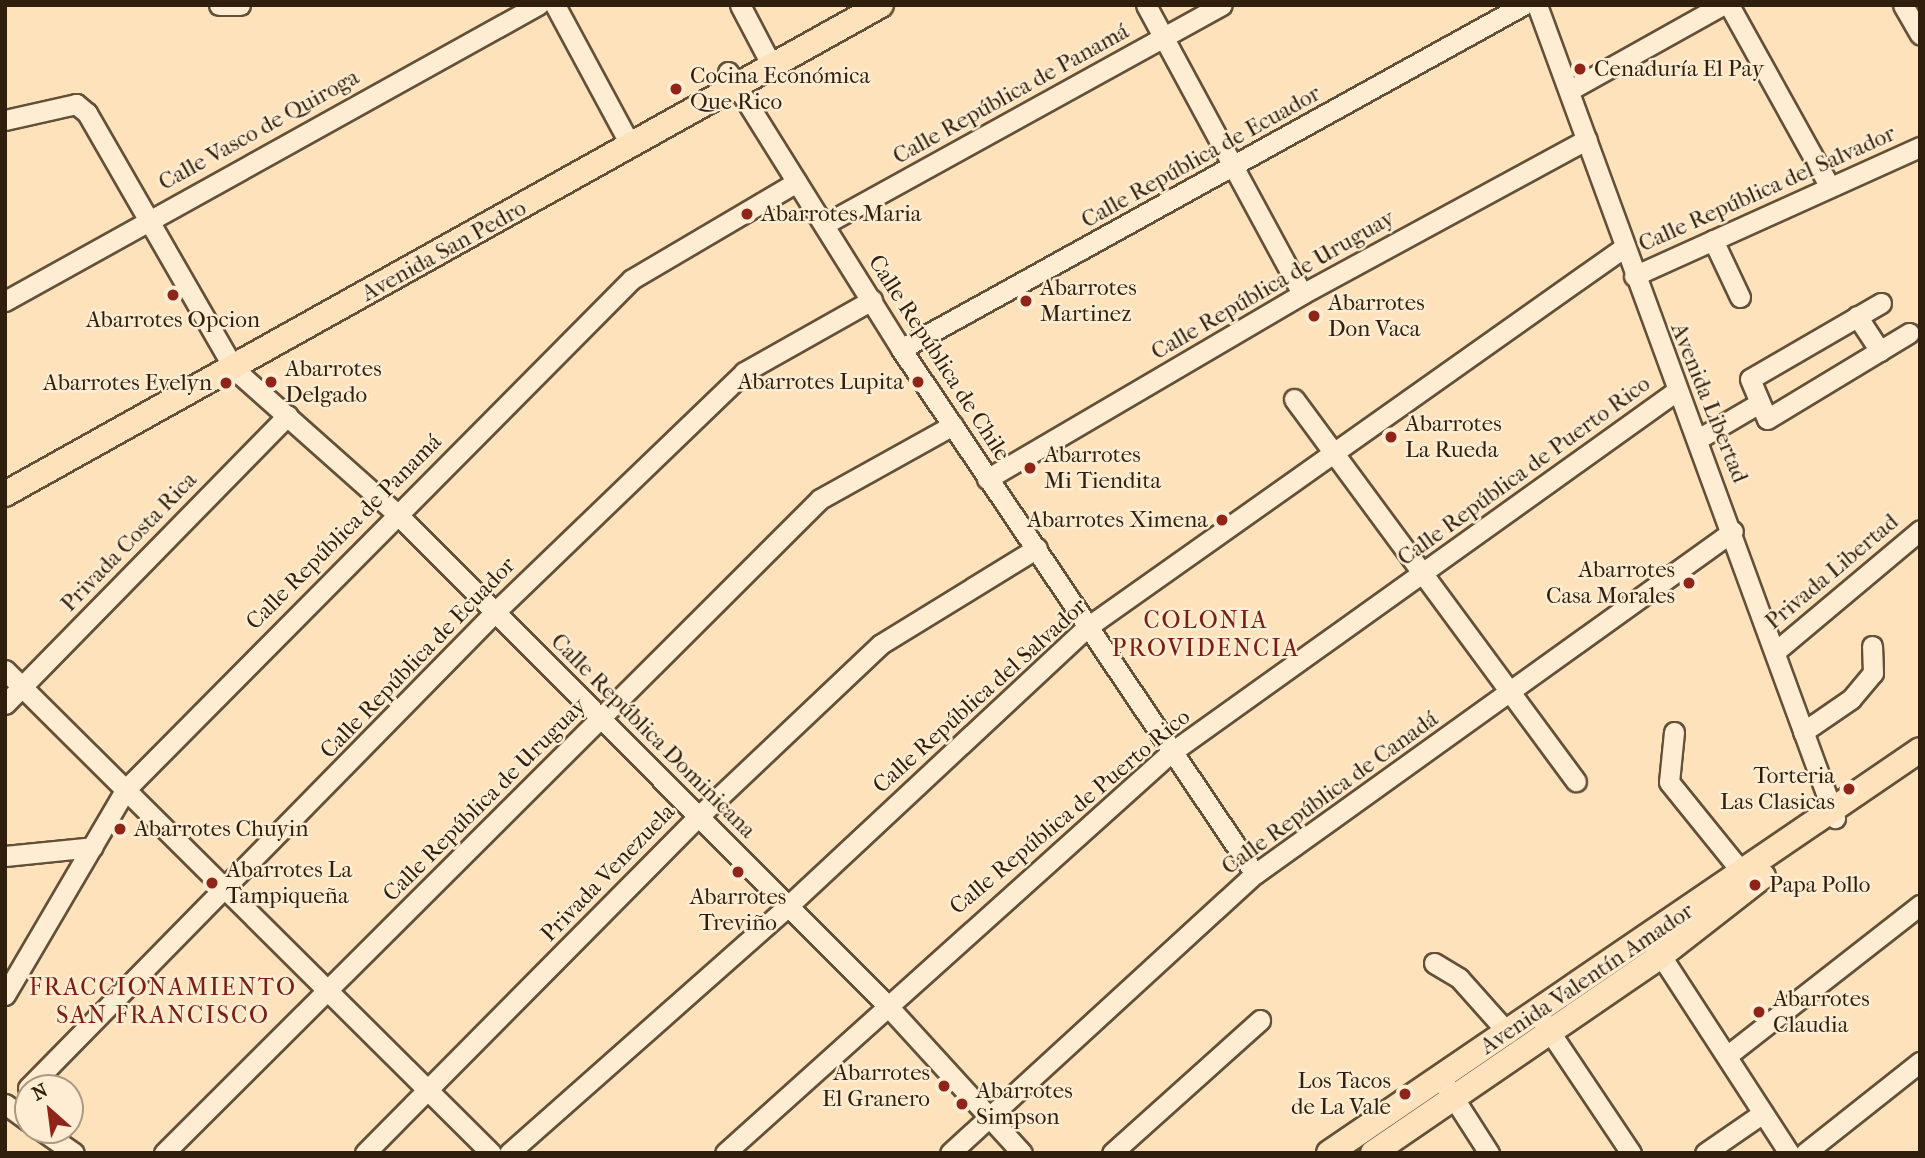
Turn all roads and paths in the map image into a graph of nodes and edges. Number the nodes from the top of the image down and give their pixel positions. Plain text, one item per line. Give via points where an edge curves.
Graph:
1 (219, 5) edge
2 (240, 5) edge
3 (538, 5) edge
4 (555, 5) edge
5 (740, 5) edge
6 (848, 5) edge
7 (881, 5) edge
8 (1146, 5) edge
9 (1221, 5) edge
10 (1523, 5) edge
11 (1537, 5) edge
12 (1722, 5) edge
13 (1730, 5) edge
14 (1903, 5) edge
15 (1920, 35) edge
16 (1164, 37) junction
17 (768, 58) junction
18 (733, 79) junction
19 (1570, 90) junction
20 (5, 120) edge
21 (1587, 139) junction
22 (627, 140) junction
23 (1920, 148) edge
24 (1236, 166) junction
25 (797, 182) junction
26 (1830, 187) junction
27 (150, 218) junction
28 (825, 224) junction
29 (1713, 240) junction
30 (1623, 248) junction
31 (1634, 276) junction
32 (1302, 294) junction
33 (1740, 297) dead end
34 (872, 300) junction
35 (5, 301) edge
36 (1881, 303) dead end
37 (1857, 316) junction
38 (1909, 333) dead end
39 (901, 349) junction
40 (1880, 351) junction
41 (232, 364) junction
42 (1675, 392) junction
43 (1294, 399) dead end
44 (1756, 405) junction
45 (288, 415) junction
46 (953, 425) junction
47 (1698, 439) junction
48 (1333, 456) junction
49 (5, 479) edge
50 (987, 479) junction
51 (5, 494) edge
52 (396, 513) junction
53 (1920, 530) edge
54 (1733, 531) junction
55 (1037, 548) junction
56 (1424, 575) junction
57 (495, 612) junction
58 (1086, 628) junction
59 (1871, 646) dead end
60 (1776, 651) junction
61 (5, 670) edge
62 (22, 688) junction
63 (1511, 691) junction
64 (5, 704) edge
65 (602, 719) junction
66 (1674, 732) dead end
67 (1803, 732) junction
68 (1920, 750) edge
69 (1169, 754) junction
70 (1576, 781) dead end
71 (126, 789) junction
72 (1836, 810) junction
73 (699, 816) junction
74 (93, 847) junction
75 (5, 856) edge
76 (1742, 872) junction
77 (1255, 874) junction
78 (229, 888) junction
79 (1920, 905) edge
80 (788, 906) junction
81 (1655, 947) junction
82 (1434, 963) dead end
83 (328, 992) junction
84 (5, 995) edge
85 (885, 1003) junction
86 (1260, 1020) dead end
87 (1544, 1023) junction
88 (1508, 1033) junction
89 (1728, 1055) junction
90 (1920, 1062) edge
91 (42, 1074) edge
92 (1448, 1088) junction
93 (427, 1093) junction
94 (1763, 1113) junction
95 (990, 1118) junction
96 (1334, 1151) edge
97 (164, 1153) edge
98 (365, 1153) edge
99 (491, 1153) edge
100 (509, 1153) edge
101 (725, 1153) edge
102 (950, 1153) edge
103 (1022, 1153) edge
104 (1112, 1153) edge
105 (1373, 1153) edge
106 (1489, 1153) edge
107 (1631, 1153) edge
108 (1705, 1153) edge
109 (1789, 1153) edge
110 (1805, 1153) edge

1 - 2 street
3 - 27 street, Calle Vasco de Quiroga
4 - 22 street
5 - 17 street
6 - 17 main road, Avenida San Pedro
7 - 17 main road, Avenida San Pedro
8 - 16 street
9 - 16 street, Calle República de Panamá
10 - 24 street, Calle República de Ecuador
11 - 19 street, Avenida Libertad
12 - 19 street
13 - 26 street
14 - 15 street
16 - 24 street
16 - 28 street, Calle República de Panamá
17 - 18 main road, Avenida San Pedro
18 - 22 main road, Avenida San Pedro
18 - 25 street, Calle República de Chile
19 - 21 street, Avenida Libertad
20 - 27 street via 76,103
21 - 30 street, Avenida Libertad
21 - 32 street, Calle República de Uruguay
22 - 41 main road, Avenida San Pedro
23 - 26 street, Calle República del Salvador
24 - 32 street
24 - 39 street, Calle República de Ecuador
25 - 28 street, Calle República de Chile
25 - 52 street, Calle República de Panamá via 632,279
26 - 29 street, Calle República del Salvador
27 - 35 street, Calle Vasco de Quiroga
27 - 41 street
28 - 34 street, Calle República de Chile
29 - 31 street, Calle República del Salvador
29 - 33 street
30 - 31 street, Avenida Libertad
30 - 48 street, Calle República del Salvador
31 - 42 street, Avenida Libertad
32 - 50 street, Calle República de Uruguay
34 - 39 street, Calle República de Chile
34 - 57 street, Calle República de Ecuador via 744,372
36 - 37 street
37 - 40 street
37 - 44 street via 1750,379
38 - 40 street
39 - 46 street, Calle República de Chile
40 - 44 street via 1767,419
41 - 45 street, Calle República Dominicana
41 - 49 main road, Avenida San Pedro
41 - 51 main road, Avenida San Pedro
42 - 47 street, Avenida Libertad
42 - 56 street, Calle República de Puerto Rico
43 - 48 street
44 - 47 street
45 - 52 street, Calle República Dominicana
45 - 62 street, Privada Costa Rica
46 - 50 street, Calle República de Chile
46 - 65 street, Calle República de Uruguay via 820,499
47 - 54 street, Avenida Libertad
48 - 56 street
48 - 58 street, Calle República del Salvador
50 - 55 street, Calle República de Chile
52 - 57 street, Calle República Dominicana
52 - 71 street, Calle República de Panamá
53 - 60 street, Privada Libertad
54 - 60 street, Avenida Libertad
54 - 63 street, Calle República de Canadá
55 - 58 street, Calle República de Chile
55 - 73 street, Privada Venezuela via 881,644
56 - 63 street
56 - 69 street, Calle República de Puerto Rico
57 - 65 street, Calle República Dominicana
57 - 78 street, Calle República de Ecuador
58 - 69 street, Calle República de Chile
58 - 80 street, Calle República del Salvador
59 - 67 street via 1873,673 1851,699
60 - 67 street, Avenida Libertad
61 - 62 street
62 - 64 street, Privada Costa Rica
62 - 71 street
63 - 70 street
63 - 77 street, Calle República de Canadá
65 - 73 street, Calle República Dominicana
65 - 83 street, Calle República de Uruguay
66 - 76 street via 1669,782
67 - 72 street, Avenida Libertad
68 - 72 main road, Avenida Valentín Amador
69 - 77 street, Calle República de Chile
69 - 85 street, Calle República de Puerto Rico
71 - 74 street, Calle República de Panamá
71 - 78 street
72 - 76 main road, Avenida Valentín Amador
72 - 81 main road, Avenida Valentín Amador
73 - 80 street, Calle República Dominicana
73 - 93 street, Privada Venezuela
74 - 75 street
74 - 84 street, Calle República de Panamá
76 - 81 main road, Avenida Valentín Amador
77 - 95 street, Calle República de Canadá
78 - 83 street
78 - 91 street, Calle República de Ecuador
79 - 89 street
80 - 85 street, Calle República Dominicana
80 - 100 street, Calle República del Salvador
81 - 87 main road, Avenida Valentín Amador
81 - 89 street
82 - 88 street via 1459,978
83 - 93 street
83 - 97 street, Calle República de Uruguay
85 - 95 street, Calle República Dominicana
85 - 101 street, Calle República de Puerto Rico
86 - 104 street
87 - 88 main road, Avenida Valentín Amador
87 - 92 main road, Avenida Valentín Amador
87 - 107 street
88 - 92 main road, Avenida Valentín Amador
89 - 94 street
90 - 110 street
92 - 96 main road, Avenida Valentín Amador
92 - 105 main road, Avenida Valentín Amador
92 - 106 street
93 - 98 street, Privada Venezuela
93 - 99 street
94 - 108 street
94 - 109 street
95 - 102 street, Calle República de Canadá
95 - 103 street, Calle República Dominicana

